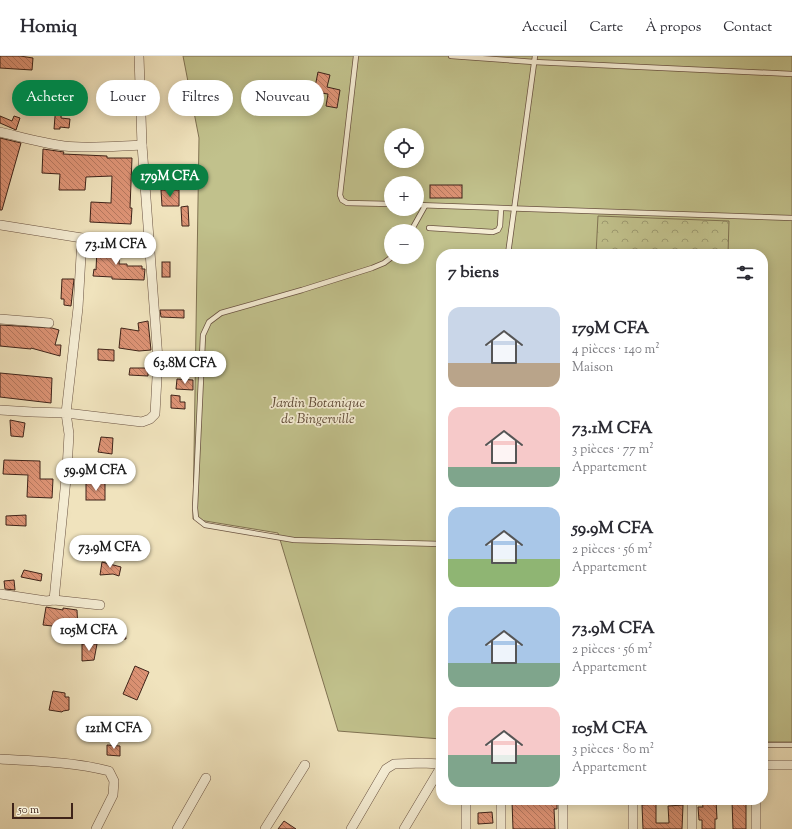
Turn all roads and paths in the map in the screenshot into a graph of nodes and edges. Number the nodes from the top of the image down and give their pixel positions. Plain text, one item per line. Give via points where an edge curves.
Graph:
1 (139, 56) edge
2 (356, 56) edge
3 (451, 56) edge
4 (535, 56) edge
5 (534, 62) junction
6 (792, 74) edge
7 (0, 132) edge
8 (142, 145) junction
9 (384, 204) edge
10 (425, 206) joint
11 (501, 209) junction
12 (514, 210) junction
13 (792, 218) edge
14 (415, 224) edge
15 (0, 225) edge
16 (430, 228) dead end
17 (82, 238) junction
18 (150, 241) junction
19 (509, 249) edge
20 (384, 264) edge
21 (0, 319) edge
22 (49, 323) dead end
23 (0, 410) edge
24 (66, 413) junction
25 (436, 544) edge
26 (0, 594) edge
27 (54, 600) junction
28 (100, 605) dead end
29 (768, 745) edge
30 (792, 745) edge
31 (0, 759) edge
32 (436, 764) edge
33 (305, 765) dead end
34 (768, 765) edge
35 (792, 765) edge
36 (436, 775) edge
37 (206, 778) dead end
38 (466, 805) edge
39 (501, 805) edge
40 (564, 805) edge
41 (633, 805) edge
42 (692, 805) edge
43 (756, 805) edge
44 (96, 829) edge
45 (177, 829) edge
46 (265, 829) edge
47 (351, 829) edge
48 (404, 829) edge
49 (466, 829) edge
50 (501, 829) edge
51 (563, 829) edge
52 (633, 829) edge
53 (692, 829) edge
54 (756, 829) edge

1 - 8 street
2 - 9 lane via 340,195 347,203
3 - 5 lane
4 - 5 lane
5 - 6 lane
5 - 12 lane
7 - 8 street via 64,146
8 - 18 street
10 - 11 lane
10 - 14 lane
11 - 12 lane
11 - 16 lane via 500,226 493,232
12 - 13 lane
12 - 19 lane
15 - 17 street
17 - 18 street
17 - 24 street via 78,308
18 - 24 street via 158,359 155,414 142,422
20 - 25 lane via 221,314 209,322 203,335 196,518 205,525 294,540
21 - 22 street
23 - 24 street
24 - 27 street via 69,434 67,469
26 - 27 street
27 - 28 street
29 - 30 lane
31 - 44 street via 46,761 109,772 114,781 113,796
32 - 47 street via 394,764 386,769
33 - 46 street
34 - 35 street
36 - 48 street
37 - 45 street
38 - 49 street
39 - 50 street
40 - 51 street
41 - 52 street
42 - 53 street
43 - 54 street

